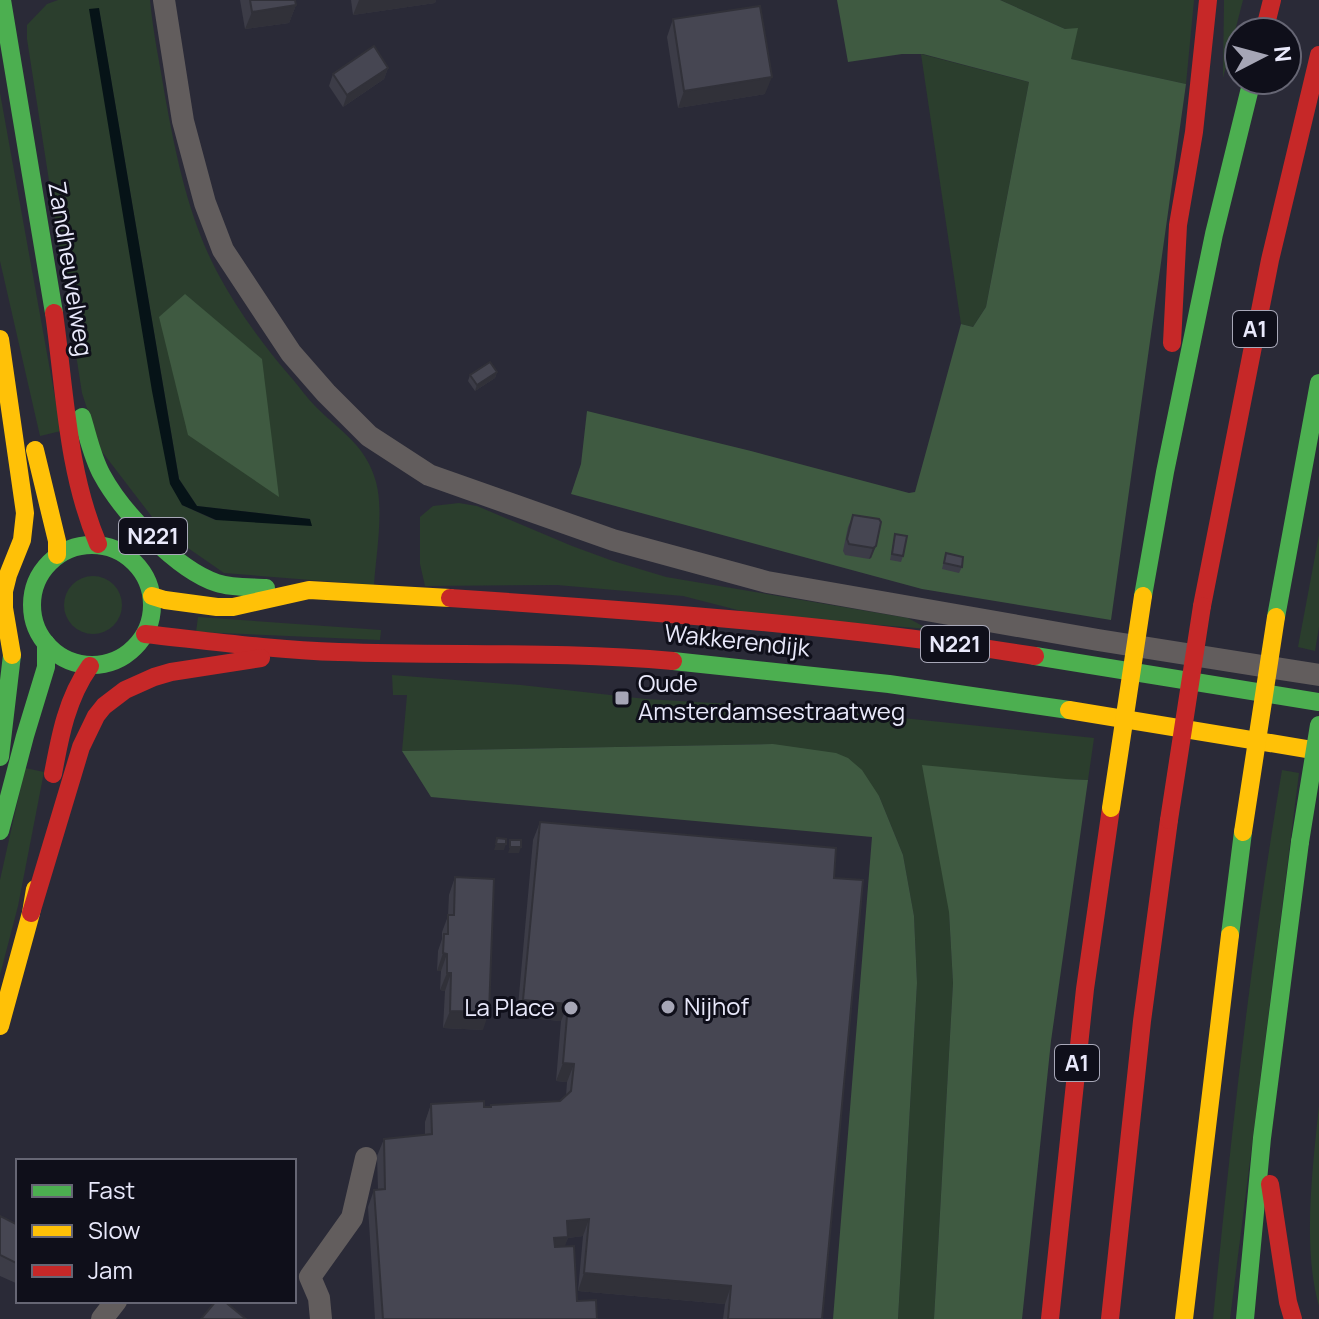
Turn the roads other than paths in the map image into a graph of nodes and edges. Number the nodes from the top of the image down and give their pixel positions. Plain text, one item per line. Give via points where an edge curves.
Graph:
1 (2, 0) edge
2 (164, 0) edge
3 (1208, 0) edge
4 (1319, 55) edge
5 (1248, 96) edge
6 (0, 336) edge
7 (59, 348) junction
8 (1319, 383) edge
9 (1165, 472) junction
10 (98, 544) junction
11 (57, 555) junction
12 (309, 590) junction
13 (152, 596) junction
14 (145, 634) junction
15 (46, 643) junction
16 (305, 650) junction
17 (90, 666) junction
18 (1319, 675) edge
19 (1319, 702) edge
20 (1319, 725) edge
21 (1319, 751) edge
22 (0, 757) edge
23 (0, 831) edge
24 (31, 913) junction
25 (0, 1026) edge
26 (1262, 1138) junction
27 (366, 1158) dead end
28 (302, 1273) edge
29 (114, 1303) edge
30 (102, 1319) edge
31 (321, 1319) edge
32 (1050, 1319) edge
33 (1110, 1319) edge
34 (1184, 1319) edge
35 (1245, 1319) edge
36 (1293, 1319) edge

1 - 7 main road, Zandheuvelweg / N221
2 - 18 street via 183,121 223,250 291,353 326,393 369,436 429,475 613,540 767,582
3 - 9 main road, A1 via 1178,225
4 - 33 main road, A1, bridge via 1248,362 1202,606 1142,1021
5 - 9 main road, A1
6 - 11 main road via 42,474
6 - 22 main road via 25,513 20,548 3,594 12,659
7 - 10 main road, Zandheuvelweg / N221 via 73,463 84,513
7 - 12 main road, N221 via 102,474 132,516 200,576 235,586
8 - 34 main road, bridge via 1243,832
9 - 32 main road, A1, bridge via 1111,808 1072,1097
10 - 11 main road, N221
10 - 13 main road, N221 via 134,561
11 - 15 main road via 33,591 32,613
12 - 13 main road, Wakkerendijk / N221 via 233,607
12 - 19 main road, Wakkerendijk / N221 via 851,630
13 - 14 main road
14 - 16 main road, Wakkerendijk / N221
14 - 17 main road via 120,658
15 - 17 main road via 57,654
15 - 23 main road via 46,667
16 - 21 main road, Wakkerendijk / N221 via 706,663 1031,703
16 - 24 main road, N221 via 171,672 137,683 104,706 81,747
17 - 24 main road, N221 via 59,741
20 - 26 main road, bridge
24 - 25 main road, N221
26 - 35 main road
26 - 36 main road
27 - 28 street via 352,1218
28 - 31 street via 319,1298
29 - 30 street

